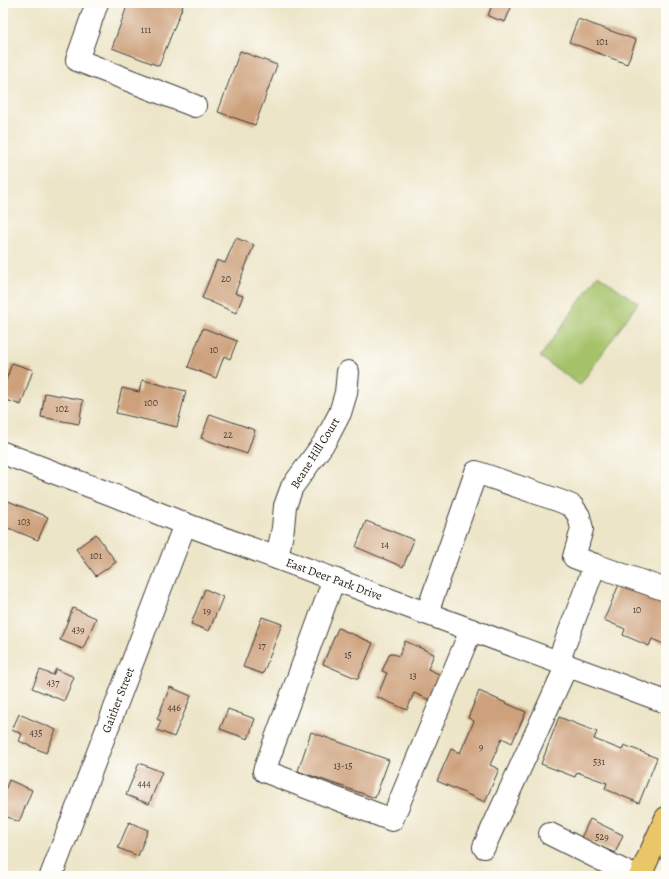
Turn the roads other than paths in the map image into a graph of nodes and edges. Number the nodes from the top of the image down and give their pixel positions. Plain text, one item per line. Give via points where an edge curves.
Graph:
1 (97, 3) edge
2 (195, 106) dead end
3 (348, 372) dead end
4 (3, 453) edge
5 (185, 524) junction
6 (277, 558) junction
7 (595, 565) junction
8 (334, 579) junction
9 (666, 590) edge
10 (427, 613) junction
11 (471, 630) junction
12 (563, 664) junction
13 (666, 702) edge
14 (666, 818) edge
15 (550, 834) dead end
16 (484, 847) dead end
17 (51, 876) edge
18 (634, 876) edge
19 (640, 876) edge

1 - 2 street via 77,60
3 - 6 street, Beane Hill Court via 346,393 340,413 326,440 292,487 285,506
4 - 5 street, East Deer Park Drive
5 - 6 street, East Deer Park Drive
5 - 17 street, Gaither Street
6 - 8 street, East Deer Park Drive
7 - 9 street
7 - 10 street via 574,557 582,529 579,516 572,506 476,472
7 - 12 street
8 - 10 street, East Deer Park Drive
8 - 11 street via 264,771 392,820
10 - 11 street, East Deer Park Drive
11 - 12 street, East Deer Park Drive
12 - 13 street, East Deer Park Drive
12 - 16 street
14 - 19 main road
15 - 18 street

